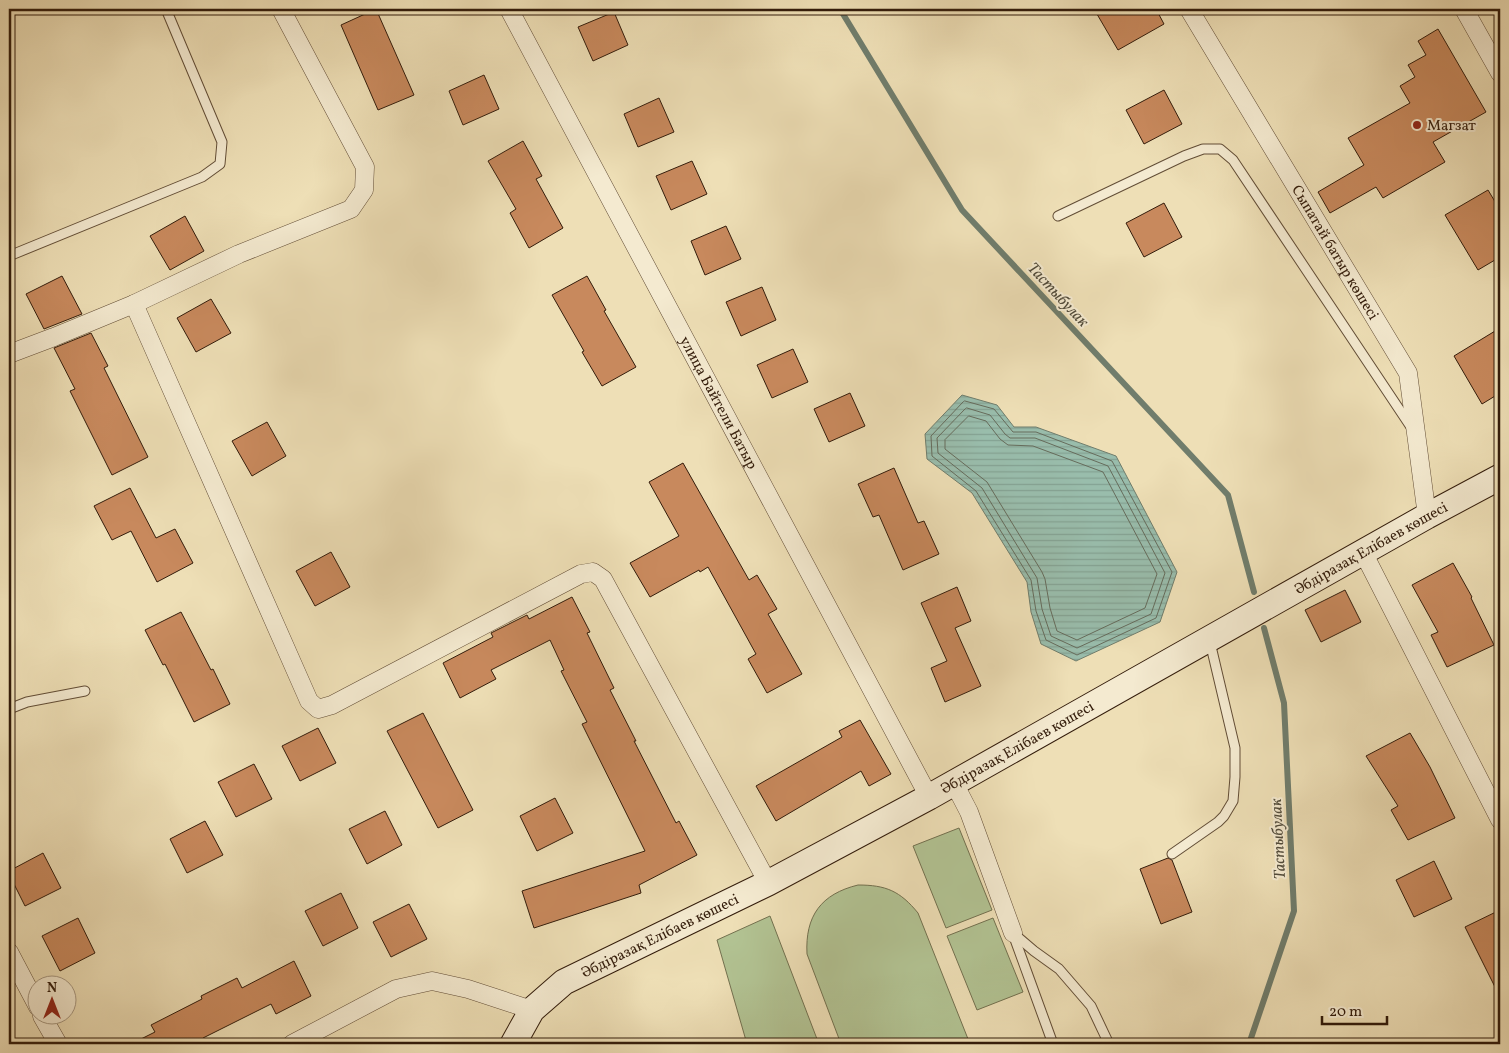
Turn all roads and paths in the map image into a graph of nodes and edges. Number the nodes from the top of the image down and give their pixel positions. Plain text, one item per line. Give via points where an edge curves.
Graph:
1 (166, 9) edge
2 (281, 9) edge
3 (509, 9) edge
4 (1189, 9) edge
5 (1464, 9) edge
6 (1500, 72) edge
7 (1058, 216) dead end
8 (9, 256) edge
9 (134, 304) junction
10 (9, 354) edge
11 (1416, 434) junction
12 (1500, 477) edge
13 (1427, 516) junction
14 (1363, 552) junction
15 (1209, 639) junction
16 (85, 691) dead end
17 (9, 709) edge
18 (954, 783) junction
19 (929, 797) junction
20 (1500, 820) edge
21 (1172, 854) dead end
22 (768, 883) junction
23 (1013, 933) junction
24 (9, 952) edge
25 (28, 987) edge
26 (532, 1010) junction
27 (48, 1026) edge
28 (58, 1044) edge
29 (292, 1044) edge
30 (513, 1044) edge
31 (1053, 1044) edge
32 (1109, 1044) edge

1 - 8 lane via 222,142 220,164 202,177
2 - 9 street via 365,167 364,190 351,209 239,254
3 - 19 street, улица Байтели Батыр
4 - 11 street, Сыпатай батыр көшесі via 1408,373
5 - 6 street
7 - 11 lane via 1184,156 1203,149 1220,149 1234,160
9 - 10 street
9 - 22 street via 313,705 318,709 332,706 581,574 593,572 603,579
11 - 13 street, Сыпатай батыр көшесі
12 - 13 street, Әбдіразақ Елібаев көшесі
13 - 14 street, Әбдіразақ Елібаев көшесі
14 - 15 street, Әбдіразақ Елібаев көшесі
14 - 20 street
15 - 18 street, Әбдіразақ Елібаев көшесі
15 - 21 lane via 1235,748 1233,801 1218,822
16 - 17 lane via 27,702
18 - 19 street, Әбдіразақ Елібаев көшесі
18 - 23 street
19 - 22 street, Әбдіразақ Елібаев көшесі
22 - 26 street, Әбдіразақ Елібаев көшесі via 564,982
23 - 31 lane
23 - 32 lane via 1059,969 1090,1006
24 - 25 street
26 - 29 street via 432,981 396,989
26 - 30 street, Әбдіразақ Елібаев көшесі
27 - 28 street

